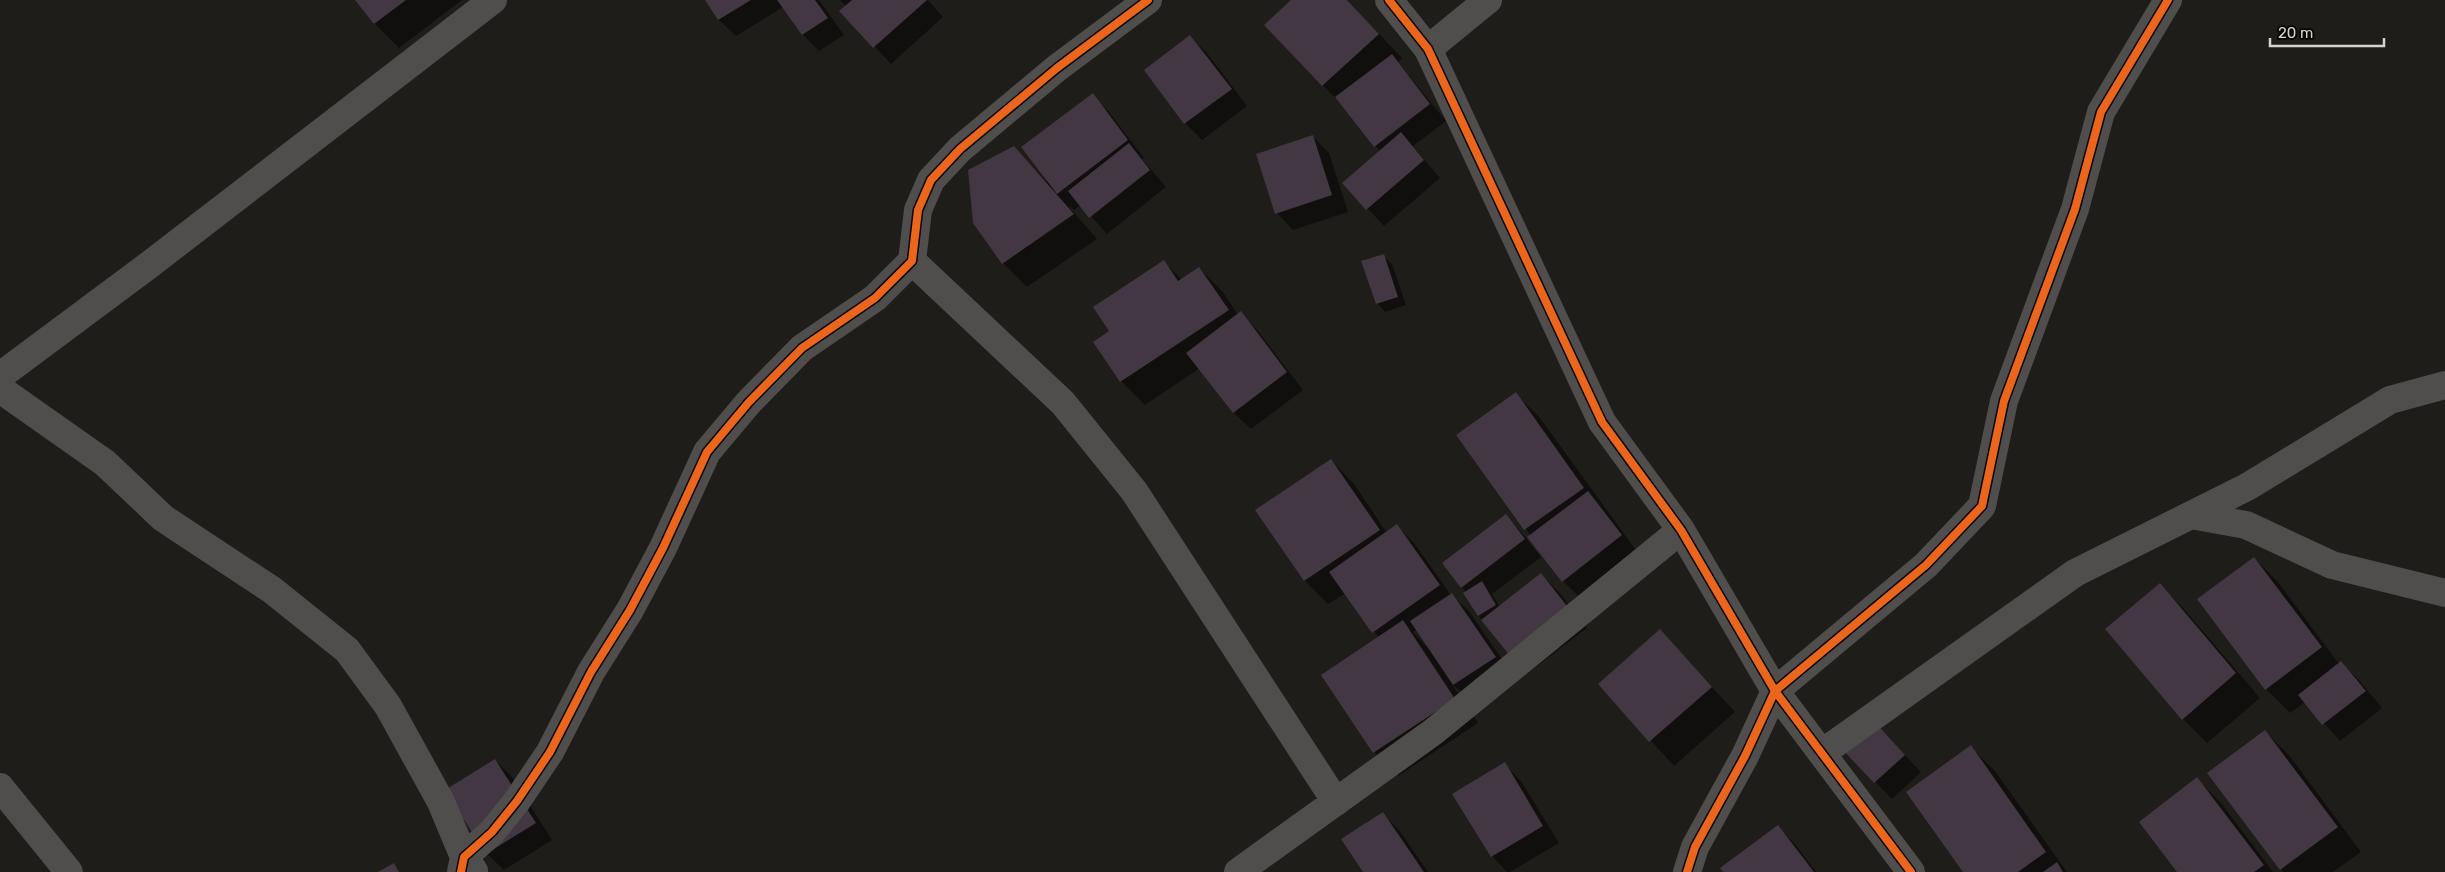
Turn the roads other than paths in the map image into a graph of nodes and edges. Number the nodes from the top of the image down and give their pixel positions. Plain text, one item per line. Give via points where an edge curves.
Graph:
1 (493, 0) edge
2 (1148, 0) edge
3 (1389, 0) edge
4 (1488, 0) edge
5 (2168, 0) edge
6 (1428, 49) junction
7 (912, 261) junction
8 (0, 376) edge
9 (2445, 385) edge
10 (0, 388) edge
11 (2192, 515) junction
12 (1681, 530) junction
13 (2445, 593) edge
14 (1775, 691) junction
15 (1822, 753) junction
16 (0, 787) edge
17 (1336, 802) junction
18 (467, 867) edge
19 (68, 872) edge
20 (1238, 872) edge
21 (1687, 872) edge
22 (1912, 872) edge

1 - 8 street
2 - 7 street via 1020,99 960,149 931,180 918,210
3 - 6 street
4 - 6 street
5 - 14 street via 2101,112 2075,210 2004,401 1982,506 1926,565
6 - 12 street via 1602,422
7 - 17 street via 1063,403 1134,491
7 - 18 street via 875,298 802,348 749,402 707,452 663,548 630,610 590,672 550,752
9 - 11 street via 2390,400 2247,487
10 - 18 street via 105,464 163,518 272,590 347,650 388,706 441,802
11 - 13 street via 2246,525 2332,565
11 - 15 street via 2075,574
12 - 14 street
12 - 17 street via 1432,732
14 - 15 street
14 - 21 street via 1695,847
15 - 22 street
16 - 19 street
17 - 20 street

